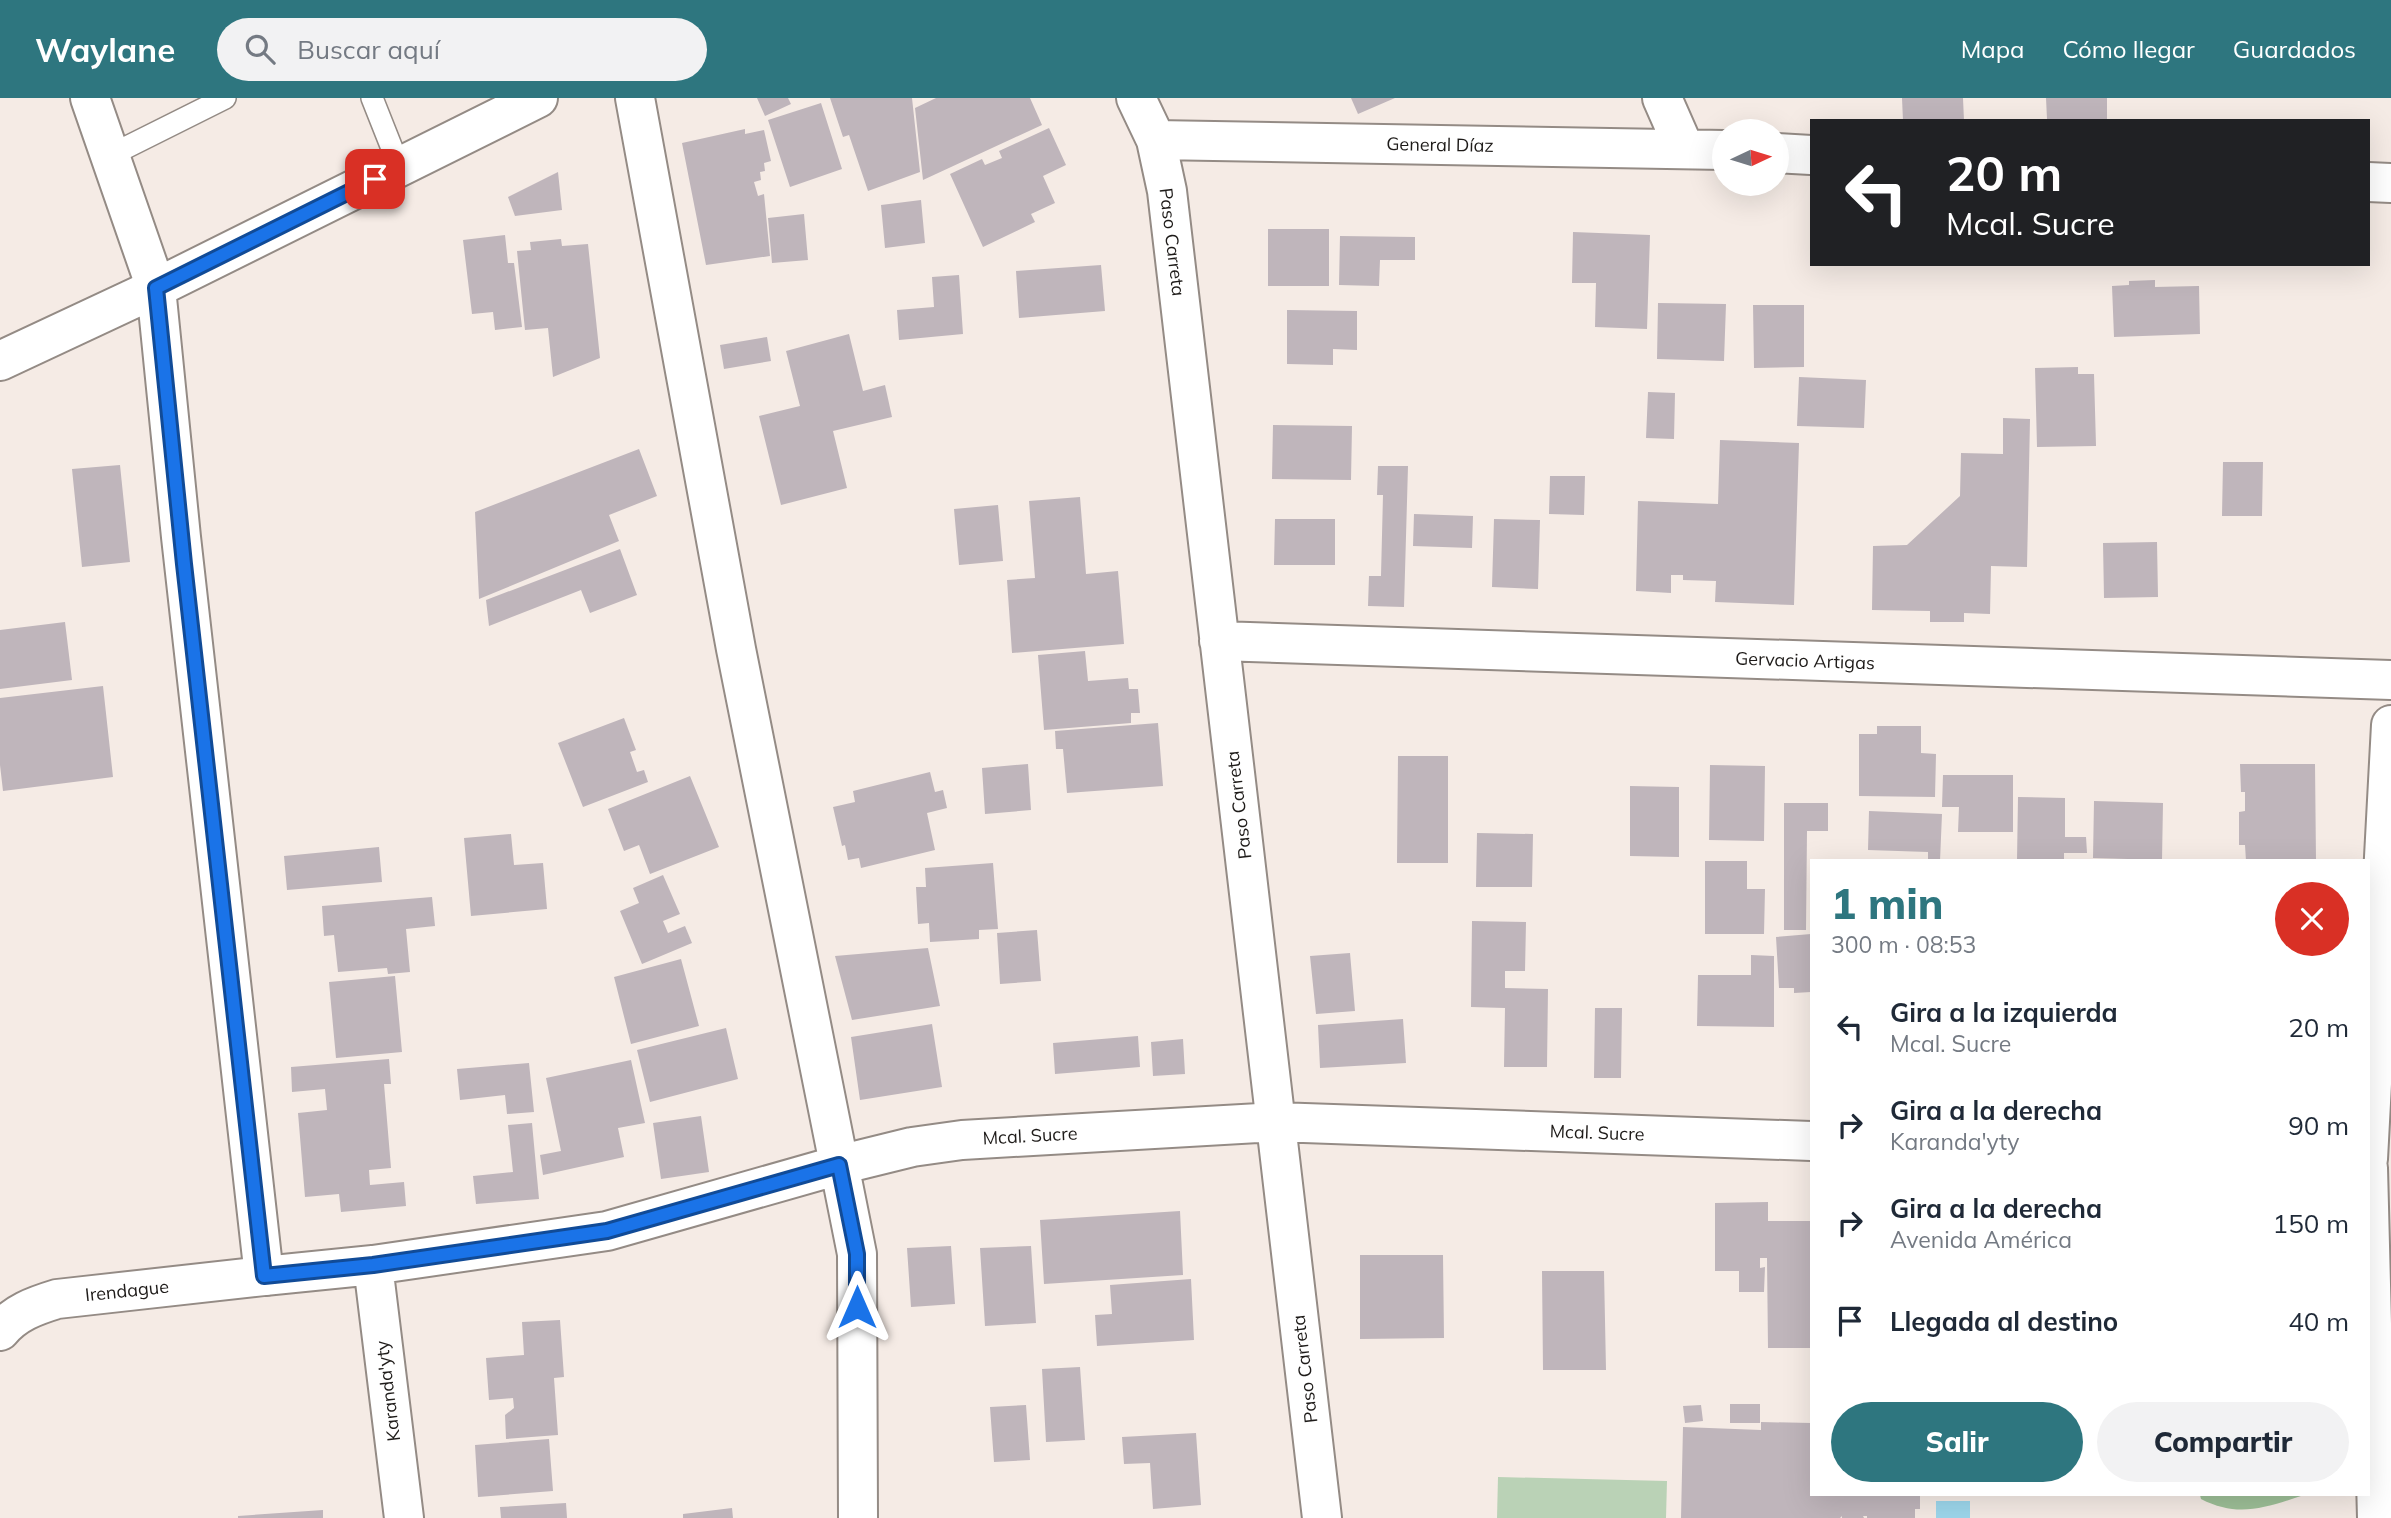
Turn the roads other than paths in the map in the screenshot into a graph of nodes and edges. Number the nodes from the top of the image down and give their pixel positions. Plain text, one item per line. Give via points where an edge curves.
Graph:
1 (90, 98) edge
2 (225, 98) edge
3 (372, 98) edge
4 (538, 98) edge
5 (635, 98) edge
6 (1136, 98) edge
7 (1662, 98) edge
8 (1156, 140) junction
9 (1684, 148) junction
10 (1712, 149) edge
11 (1789, 154) edge
12 (111, 155) junction
13 (1810, 155) edge
14 (400, 166) junction
15 (2370, 182) edge
16 (2391, 183) edge
17 (156, 288) junction
18 (0, 361) edge
19 (1219, 641) junction
20 (2391, 680) edge
21 (2391, 725) edge
22 (1276, 1122) junction
23 (2370, 1122) edge
24 (1810, 1141) edge
25 (2370, 1160) edge
26 (2391, 1163) edge
27 (839, 1165) junction
28 (2370, 1246) edge
29 (373, 1265) junction
30 (264, 1276) junction
31 (57, 1299) junction
32 (0, 1303) edge
33 (0, 1331) edge
34 (404, 1518) edge
35 (858, 1518) edge
36 (1322, 1518) edge
37 (2377, 1518) edge

1 - 12 street
2 - 12 lane
3 - 14 lane
4 - 14 street
5 - 27 street via 736,649
6 - 8 street, Paso Carreta
7 - 9 street
8 - 9 street, General Díaz
8 - 19 street, Paso Carreta via 1167,191
9 - 10 street, General Díaz
11 - 13 street
12 - 17 street
14 - 17 street
15 - 16 street
17 - 18 street
17 - 30 street
19 - 20 street, Gervacio Artigas
19 - 22 street, Paso Carreta
21 - 23 street
22 - 24 street, Mcal. Sucre
22 - 27 street, Mcal. Sucre via 962,1140
22 - 36 street, Paso Carreta
25 - 26 street
27 - 29 street, Mcal. Sucre via 607,1231
27 - 35 street via 857,1254
28 - 37 street
29 - 30 street, Mcal. Sucre
29 - 34 street, Karanda'yty
30 - 31 street, Irendague
31 - 32 street
31 - 33 street, Irendague via 11,1318

